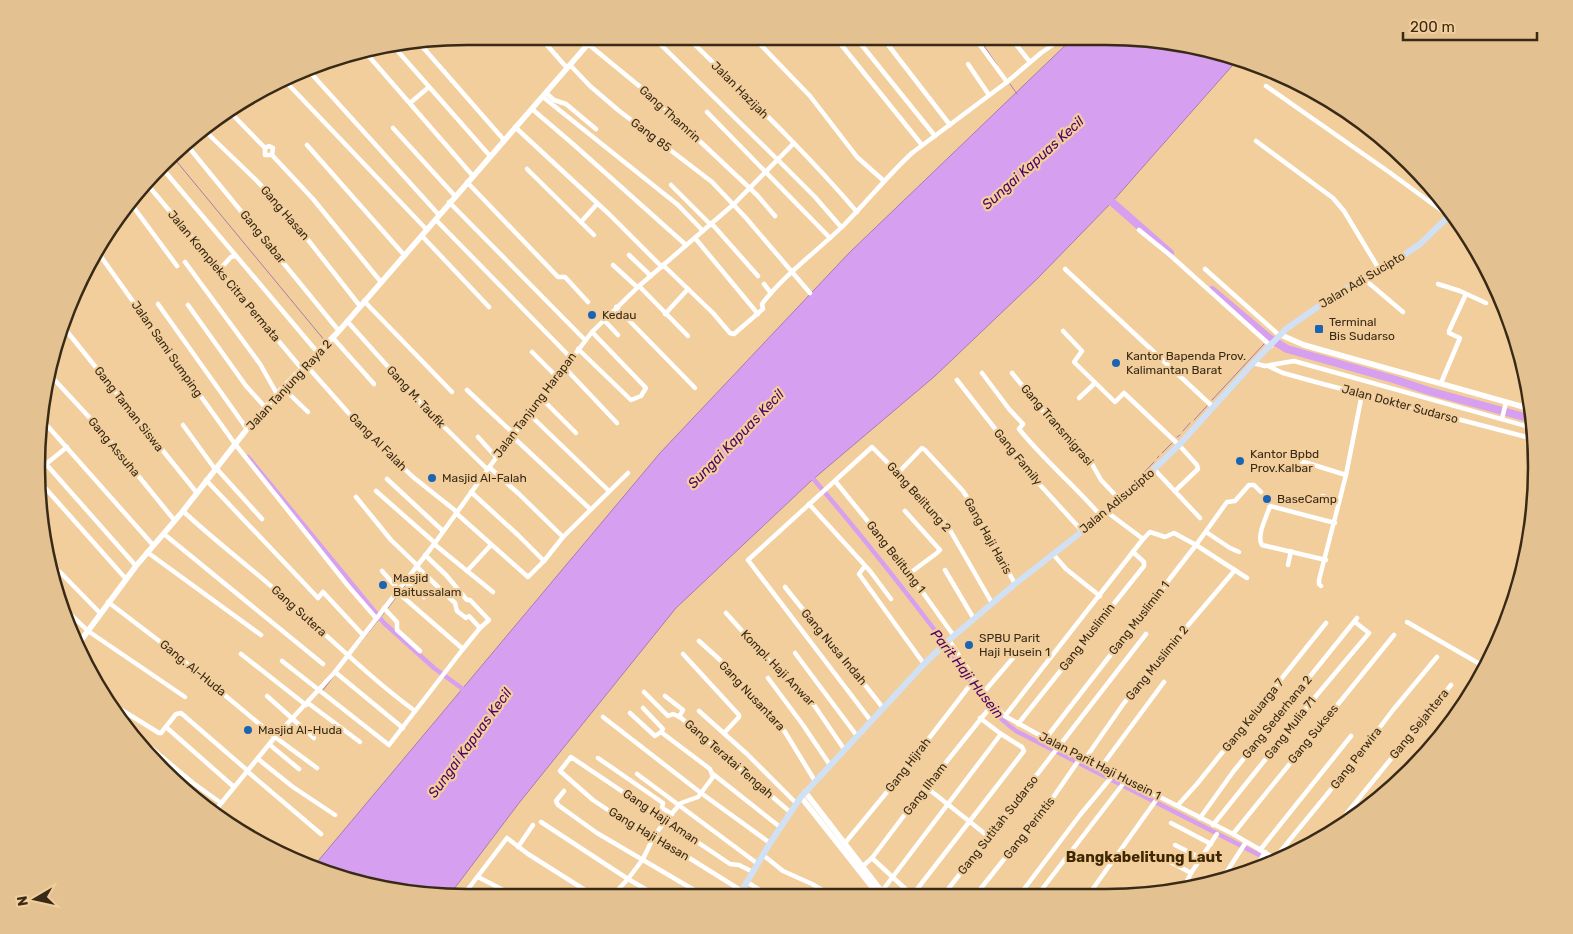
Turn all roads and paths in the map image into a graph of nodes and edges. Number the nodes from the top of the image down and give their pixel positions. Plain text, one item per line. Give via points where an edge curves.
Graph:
1 (547, 45) edge
2 (587, 45) edge
3 (589, 45) edge
4 (662, 45) edge
5 (697, 45) edge
6 (761, 45) edge
7 (841, 45) edge
8 (862, 45) edge
9 (888, 45) edge
10 (980, 45) edge
11 (1016, 45) edge
12 (1053, 45) edge
13 (423, 48) edge
14 (398, 51) edge
15 (369, 57) edge
16 (1030, 62) junction
17 (968, 64) dead end
18 (568, 67) junction
19 (312, 75) edge
20 (1006, 82) junction
21 (289, 85) edge
22 (1266, 86) dead end
23 (429, 87) junction
24 (544, 95) junction
25 (989, 95) junction
26 (410, 103) junction
27 (532, 109) junction
28 (707, 112) dead end
29 (234, 116) edge
30 (950, 125) junction
31 (515, 127) junction
32 (394, 128) dead end
33 (596, 129) dead end
34 (208, 134) edge
35 (935, 136) junction
36 (506, 137) junction
37 (1256, 142) dead end
38 (794, 143) junction
39 (307, 145) dead end
40 (922, 145) junction
41 (190, 149) edge
42 (490, 156) junction
43 (778, 160) junction
44 (527, 169) dead end
45 (166, 172) edge
46 (765, 173) junction
47 (473, 176) junction
48 (884, 181) junction
49 (467, 182) junction
50 (671, 185) dead end
51 (750, 188) junction
52 (150, 189) edge
53 (455, 196) junction
54 (450, 202) junction
55 (597, 204) junction
56 (734, 204) junction
57 (1437, 205) edge
58 (134, 208) edge
59 (857, 212) junction
60 (776, 216) dead end
61 (438, 217) junction
62 (1447, 219) edge
63 (580, 222) junction
64 (711, 224) junction
65 (841, 228) junction
66 (427, 230) junction
67 (1139, 230) dead end
68 (703, 231) junction
69 (594, 235) dead end
70 (422, 236) junction
71 (696, 238) junction
72 (830, 238) junction
73 (686, 245) junction
74 (629, 255) dead end
75 (236, 256) junction
76 (405, 256) junction
77 (101, 257) edge
78 (185, 262) dead end
79 (613, 265) dead end
80 (177, 266) dead end
81 (663, 266) junction
82 (1065, 269) dead end
83 (1205, 269) dead end
84 (1379, 269) junction
85 (219, 270) junction
86 (792, 272) junction
87 (651, 276) junction
88 (758, 276) dead end
89 (1363, 278) junction
90 (381, 282) junction
91 (764, 284) dead end
92 (1438, 284) dead end
93 (638, 287) junction
94 (688, 289) junction
95 (771, 293) junction
96 (810, 293) dead end
97 (1466, 294) junction
98 (588, 302) dead end
99 (1486, 302) dead end
100 (1238, 303) junction
101 (158, 304) dead end
102 (362, 304) junction
103 (188, 305) dead end
104 (489, 307) dead end
105 (616, 307) junction
106 (1232, 310) junction
107 (1403, 312) dead end
108 (665, 314) junction
109 (758, 314) junction
110 (604, 320) junction
111 (347, 321) junction
112 (1286, 329) junction
113 (67, 331) edge
114 (339, 331) junction
115 (1063, 331) dead end
116 (592, 332) junction
117 (618, 335) dead end
118 (688, 336) dead end
119 (333, 338) junction
120 (585, 340) junction
121 (1294, 340) junction
122 (1276, 341) junction
123 (578, 349) junction
124 (532, 352) dead end
125 (318, 353) junction
126 (570, 358) junction
127 (1253, 363) junction
128 (1268, 366) junction
129 (304, 367) junction
130 (564, 367) junction
131 (1012, 373) dead end
132 (982, 374) dead end
133 (556, 376) junction
134 (54, 379) edge
135 (957, 380) dead end
136 (1095, 383) junction
137 (1441, 383) junction
138 (374, 384) dead end
139 (283, 388) junction
140 (695, 388) dead end
141 (466, 390) dead end
142 (452, 392) dead end
143 (277, 394) junction
144 (1362, 394) junction
145 (540, 398) junction
146 (1079, 398) dead end
147 (1506, 402) junction
148 (1213, 406) junction
149 (1523, 407) edge
150 (266, 408) junction
151 (308, 412) dead end
152 (529, 414) junction
153 (1502, 419) junction
154 (617, 423) dead end
155 (183, 425) dead end
156 (47, 426) edge
157 (1526, 426) edge
158 (247, 429) junction
159 (576, 433) dead end
160 (513, 435) junction
161 (478, 437) dead end
162 (1527, 437) edge
163 (235, 444) junction
164 (1179, 445) junction
165 (67, 447) junction
166 (496, 457) junction
167 (1301, 461) dead end
168 (46, 464) joint
169 (488, 468) junction
170 (216, 469) junction
171 (1154, 469) junction
172 (628, 473) dead end
173 (898, 473) junction
174 (1346, 475) junction
175 (386, 479) dead end
176 (206, 480) junction
177 (835, 481) junction
178 (46, 489) edge
179 (376, 491) dead end
180 (609, 491) junction
181 (1175, 491) junction
182 (471, 492) junction
183 (1261, 492) dead end
184 (197, 493) junction
185 (1322, 496) dead end
186 (356, 497) dead end
187 (1120, 500) junction
188 (1340, 501) junction
189 (809, 504) junction
190 (590, 509) junction
191 (183, 511) junction
192 (905, 511) dead end
193 (456, 513) junction
194 (1104, 514) junction
195 (262, 518) dead end
196 (1200, 518) dead end
197 (174, 521) junction
198 (1334, 523) junction
199 (443, 531) junction
200 (1082, 531) junction
201 (1206, 532) junction
202 (164, 534) junction
203 (564, 537) junction
204 (1144, 539) junction
205 (434, 544) junction
206 (152, 545) junction
207 (491, 545) junction
208 (1196, 545) junction
209 (1290, 551) junction
210 (147, 552) junction
211 (1133, 552) junction
212 (1239, 552) dead end
213 (1053, 554) junction
214 (425, 555) junction
215 (1326, 560) junction
216 (544, 561) junction
217 (1288, 565) dead end
218 (136, 566) junction
219 (416, 566) junction
220 (865, 566) junction
221 (945, 570) dead end
222 (1235, 570) junction
223 (382, 571) dead end
224 (467, 571) junction
225 (60, 572) dead end
226 (910, 574) junction
227 (1247, 578) dead end
228 (126, 579) junction
229 (404, 581) junction
230 (1015, 584) junction
231 (1321, 586) dead end
232 (786, 587) dead end
233 (397, 590) junction
234 (493, 592) dead end
235 (1100, 596) junction
236 (424, 597) dead end
237 (891, 599) dead end
238 (108, 602) junction
239 (992, 603) junction
240 (384, 608) junction
241 (726, 612) dead end
242 (100, 613) junction
243 (72, 616) edge
244 (377, 618) junction
245 (974, 619) junction
246 (1407, 622) dead end
247 (1326, 623) dead end
248 (480, 628) junction
249 (88, 631) junction
250 (1369, 633) joint
251 (1146, 634) dead end
252 (261, 635) dead end
253 (363, 635) junction
254 (1394, 635) dead end
255 (82, 639) edge
256 (950, 639) junction
257 (699, 641) dead end
258 (463, 649) junction
259 (420, 651) dead end
260 (795, 653) dead end
261 (240, 654) dead end
262 (683, 654) dead end
263 (348, 655) junction
264 (1437, 657) dead end
265 (1013, 658) dead end
266 (282, 661) dead end
267 (1479, 663) edge
268 (323, 664) dead end
269 (924, 664) junction
270 (335, 672) junction
271 (768, 678) dead end
272 (1164, 682) dead end
273 (972, 683) junction
274 (1451, 684) dead end
275 (319, 691) junction
276 (644, 692) dead end
277 (983, 693) junction
278 (267, 696) dead end
279 (665, 696) dead end
280 (185, 697) dead end
281 (307, 704) junction
282 (991, 706) junction
283 (643, 708) dead end
284 (883, 708) junction
285 (123, 711) edge
286 (415, 711) junction
287 (698, 711) dead end
288 (630, 713) dead end
289 (1005, 716) junction
290 (603, 717) dead end
291 (679, 717) junction
292 (294, 718) junction
293 (980, 718) junction
294 (871, 721) junction
295 (1018, 724) junction
296 (166, 727) junction
297 (403, 728) junction
298 (661, 732) junction
299 (724, 734) junction
300 (1001, 734) junction
301 (857, 736) junction
302 (1351, 736) dead end
303 (275, 737) junction
304 (314, 738) dead end
305 (1046, 738) junction
306 (360, 742) dead end
307 (270, 745) junction
308 (1058, 747) junction
309 (844, 749) junction
310 (158, 754) edge
311 (598, 758) dead end
312 (1083, 758) junction
313 (258, 759) junction
314 (830, 765) junction
315 (1101, 767) junction
316 (317, 768) dead end
317 (299, 769) dead end
318 (560, 770) joint
319 (248, 772) junction
320 (637, 774) dead end
321 (713, 774) junction
322 (1111, 777) junction
323 (815, 781) junction
324 (1125, 782) junction
325 (234, 787) junction
326 (926, 787) junction
327 (564, 791) dead end
328 (702, 794) junction
329 (803, 794) junction
330 (1159, 796) junction
331 (796, 803) junction
332 (947, 803) junction
333 (221, 804) junction
334 (680, 805) junction
335 (1178, 805) junction
336 (218, 808) edge
337 (790, 812) junction
338 (1347, 813) edge
339 (672, 814) junction
340 (335, 815) dead end
341 (1200, 818) junction
342 (666, 820) junction
343 (541, 822) dead end
344 (969, 822) junction
345 (1171, 823) dead end
346 (1213, 824) junction
347 (533, 825) dead end
348 (828, 826) junction
349 (780, 827) junction
350 (1219, 831) junction
351 (322, 834) dead end
352 (1233, 834) junction
353 (654, 836) junction
354 (989, 837) junction
355 (770, 843) junction
356 (845, 843) junction
357 (1211, 844) junction
358 (1245, 844) junction
359 (1175, 845) dead end
360 (518, 847) junction
361 (1284, 849) edge
362 (1150, 851) dead end
363 (1262, 851) junction
364 (763, 855) junction
365 (1270, 856) edge
366 (643, 858) junction
367 (872, 858) junction
368 (1201, 858) junction
369 (1260, 860) edge
370 (758, 864) junction
371 (863, 866) junction
372 (1227, 871) edge
373 (753, 872) junction
374 (1191, 873) junction
375 (478, 877) junction
376 (892, 877) junction
377 (628, 879) junction
378 (1187, 881) edge
379 (747, 882) junction
380 (468, 889) edge
381 (501, 889) edge
382 (584, 889) edge
383 (619, 889) edge
384 (645, 889) edge
385 (693, 889) edge
386 (733, 889) edge
387 (743, 889) edge
388 (758, 889) edge
389 (820, 889) edge
390 (877, 889) edge
391 (878, 889) edge
392 (884, 889) edge
393 (905, 889) edge
394 (917, 889) edge
395 (948, 889) edge
396 (980, 889) edge
397 (1024, 889) edge
398 (1042, 889) edge
399 (1094, 889) edge

1 - 18 street, Gang 85
2 - 18 street, Jalan Tanjung Raya 2
3 - 51 street, Gang Thamrin via 655,99
4 - 43 street
5 - 38 street, Jalan Hazijah
6 - 48 street via 810,96 857,157
7 - 40 street
8 - 35 street
9 - 30 street
10 - 20 street
11 - 16 street
12 - 16 street
13 - 36 street
14 - 23 street
15 - 26 street
16 - 20 street
17 - 25 street
18 - 24 street, Jalan Tanjung Raya 2
18 - 56 street, Gang 85 via 618,110 696,168
19 - 61 street
20 - 25 street
21 - 66 street
22 - 57 street
23 - 26 street
23 - 42 street
24 - 27 street, Jalan Tanjung Raya 2
24 - 33 street via 566,104
24 - 68 street via 678,206
25 - 30 street
26 - 47 street
27 - 31 street, Jalan Tanjung Raya 2
27 - 73 street
28 - 46 street
29 - 90 street via 265,148 273,148 272,155
30 - 35 street
31 - 36 street, Jalan Tanjung Raya 2
31 - 55 street
32 - 53 street
34 - 102 street, Gang Hasan via 258,181
35 - 40 street
36 - 42 street, Jalan Tanjung Raya 2
37 - 84 street via 1333,198
38 - 43 street, Jalan Tanjung Harapan
38 - 59 street, Jalan Hazijah
39 - 76 street
40 - 48 street
41 - 114 street, Gang Sabar
42 - 47 street, Jalan Tanjung Raya 2
43 - 46 street, Jalan Tanjung Harapan
43 - 65 street
44 - 63 street
45 - 75 street
46 - 51 street, Jalan Tanjung Harapan
46 - 72 street
47 - 49 street, Jalan Tanjung Raya 2
48 - 59 street
49 - 53 street, Jalan Tanjung Raya 2
49 - 98 street via 558,276 565,277
50 - 64 street
51 - 56 street, Jalan Tanjung Harapan
51 - 60 street, Gang Thamrin
52 - 85 street, Jalan Kompleks Citra Permata
53 - 54 street, Jalan Tanjung Raya 2
54 - 61 street, Jalan Tanjung Raya 2
54 - 120 street
55 - 63 street
55 - 81 street
56 - 64 street, Jalan Tanjung Harapan
56 - 86 street, Gang 85
58 - 80 street
59 - 65 street
61 - 66 street, Jalan Tanjung Raya 2
61 - 126 street
62 - 84 main road, Jalan Adi Sucipto via 1420,244
63 - 69 street
64 - 68 street, Jalan Tanjung Harapan
64 - 88 street
65 - 72 street
66 - 70 street, Jalan Tanjung Raya 2
67 - 106 street
68 - 71 street, Jalan Tanjung Harapan
70 - 76 street, Jalan Tanjung Raya 2
70 - 104 street
71 - 73 street, Jalan Tanjung Harapan
71 - 109 street
72 - 86 street
73 - 81 street, Jalan Tanjung Harapan
74 - 87 street
75 - 85 street
75 - 125 street
76 - 90 street, Jalan Tanjung Raya 2
77 - 163 street, Jalan Sami Sumping
78 - 143 street via 260,364
79 - 93 street
81 - 87 street, Jalan Tanjung Harapan
81 - 94 street
82 - 148 street
83 - 100 street
84 - 89 main road, Jalan Adi Sucipto
85 - 129 street, Jalan Kompleks Citra Permata
86 - 95 street
86 - 96 street, Gang 85
87 - 93 street, Jalan Tanjung Harapan
89 - 107 street
89 - 112 main road, Jalan Adi Sucipto
90 - 102 street, Jalan Tanjung Raya 2
91 - 95 street
92 - 97 street
93 - 105 street, Jalan Tanjung Harapan
93 - 108 street
94 - 108 street
94 - 109 street via 730,333 734,334
95 - 109 street
97 - 99 street
97 - 137 street via 1449,331 1460,338
100 - 106 street
100 - 122 street
101 - 158 street
102 - 111 street, Jalan Tanjung Raya 2
102 - 142 street, Gang Hasan
103 - 150 street via 246,386
105 - 110 street, Jalan Tanjung Harapan
105 - 140 street
106 - 122 street
108 - 118 street
110 - 116 street, Jalan Tanjung Harapan
110 - 117 street
111 - 114 street, Jalan Tanjung Raya 2
111 - 169 street, Gang M. Taufik via 424,407
112 - 121 street
112 - 122 main road, Jalan Adi Sucipto
113 - 184 street, Gang Taman Siswa
114 - 119 street, Jalan Tanjung Raya 2
115 - 136 street via 1082,352 1074,362
116 - 120 street, Jalan Tanjung Harapan
116 - 123 street via 646,388 641,396 631,400
119 - 125 street, Jalan Tanjung Raya 2
119 - 138 street
120 - 123 street, Jalan Tanjung Harapan
121 - 122 street
121 - 137 street
122 - 127 main road, Jalan Adisucipto
123 - 126 street, Jalan Tanjung Harapan
124 - 133 street
125 - 129 street, Jalan Tanjung Raya 2
126 - 130 street, Jalan Tanjung Harapan
127 - 128 street
127 - 148 main road, Jalan Adisucipto
128 - 144 street, Jalan Dokter Sudarso
128 - 153 street via 1294,361
129 - 139 street, Jalan Tanjung Raya 2
129 - 193 street, Gang Al Falah via 390,455
130 - 133 street, Jalan Tanjung Harapan
130 - 154 street
131 - 187 street, Gang Transmigrasi
132 - 194 street via 1023,424 1019,429 1027,439
133 - 145 street, Jalan Tanjung Harapan
134 - 197 street, Gang Assuha via 101,430
135 - 200 street, Gang Family via 1032,476
136 - 146 street
136 - 164 street via 1115,402 1124,393
137 - 147 street
139 - 143 street, Jalan Tanjung Raya 2
139 - 151 street
141 - 160 street
143 - 150 street, Jalan Tanjung Raya 2
144 - 162 street, Jalan Dokter Sudarso
144 - 174 street
145 - 152 street, Jalan Tanjung Harapan
145 - 159 street
147 - 149 street
147 - 153 street
148 - 164 main road, Jalan Adisucipto
150 - 158 street, Jalan Tanjung Raya 2
152 - 160 street, Jalan Tanjung Harapan
152 - 180 street
153 - 157 street
155 - 170 street
156 - 165 street
158 - 163 street, Jalan Tanjung Raya 2
160 - 166 street, Jalan Tanjung Harapan
160 - 190 street
161 - 166 street
163 - 170 street, Jalan Tanjung Raya 2
163 - 244 street, Jalan Sami Sumping
164 - 171 main road, Jalan Adisucipto
164 - 181 street via 1199,467
165 - 168 street
165 - 206 street
166 - 169 street, Jalan Tanjung Harapan
167 - 174 street
168 - 218 street
169 - 182 street, Jalan Tanjung Harapan
169 - 203 street, Gang M. Taufik
170 - 176 street, Jalan Tanjung Raya 2
170 - 195 street
171 - 181 street
171 - 187 main road, Jalan Adisucipto
172 - 180 street
173 - 177 street, Gang Belitung 2 via 872,447
173 - 230 street, Gang Haji Haris via 922,448 925,450 963,491
173 - 239 street, Gang Belitung 2 via 947,526
174 - 188 street
175 - 199 street
176 - 184 street, Jalan Tanjung Raya 2
176 - 253 street via 318,598 323,592
177 - 189 street
177 - 226 street, Gang Belitung 1
178 - 228 street
179 - 205 street
180 - 190 street
181 - 196 street
182 - 193 street, Jalan Tanjung Harapan
182 - 216 street
183 - 201 street, Gang Muslimin 1 via 1254,485 1249,485 1235,501 1227,502
184 - 191 street, Jalan Tanjung Raya 2
185 - 188 street
186 - 219 street
187 - 194 main road, Jalan Adisucipto
188 - 198 street
189 - 220 street
189 - 294 street via 748,560
190 - 203 street
191 - 197 street, Jalan Tanjung Raya 2
191 - 263 street, Gang Sutera
192 - 226 street via 940,550
193 - 199 street, Jalan Tanjung Harapan
193 - 207 street, Gang Al Falah
194 - 200 main road, Jalan Adisucipto
194 - 204 street
197 - 202 street, Jalan Tanjung Raya 2
198 - 209 street via 1270,506 1260,544
198 - 215 street
199 - 205 street, Jalan Tanjung Harapan
200 - 213 main road, Jalan Adisucipto
201 - 208 street, Gang Muslimin 1
201 - 212 street
202 - 206 street, Jalan Tanjung Raya 2
202 - 268 street
203 - 216 street
204 - 208 street via 1150,532 1164,537 1174,533
204 - 211 street
205 - 214 street, Jalan Tanjung Harapan
205 - 224 street
206 - 210 street, Jalan Tanjung Raya 2
207 - 216 street, Gang Al Falah via 528,577
207 - 224 street
208 - 222 street
208 - 305 street, Gang Muslimin 1
209 - 215 street
209 - 217 street
210 - 218 street, Jalan Tanjung Raya 2
210 - 252 street
211 - 235 street
211 - 295 street, Gang Muslimin via 1144,566
213 - 230 main road, Jalan Adisucipto
213 - 235 street
214 - 219 street, Jalan Tanjung Harapan
214 - 248 street via 489,620
215 - 231 street
218 - 228 street, Jalan Tanjung Raya 2
219 - 229 street, Jalan Tanjung Harapan
219 - 248 street via 455,603 458,612 466,618 469,616
220 - 237 street
220 - 269 street via 859,574
221 - 245 street
222 - 227 street
222 - 312 street, Gang Muslimin 2 via 1124,703
223 - 233 street
224 - 234 street
225 - 242 street
226 - 256 street, Gang Belitung 1
228 - 238 street, Jalan Tanjung Raya 2
229 - 233 street, Jalan Tanjung Harapan
229 - 236 street
230 - 239 main road, Jalan Adisucipto
232 - 284 street, Gang Nusa Indah
233 - 240 street, Jalan Tanjung Harapan
233 - 258 street
235 - 289 street
238 - 242 street, Jalan Tanjung Raya 2
238 - 303 street, Gang. Al-Huda via 174,652
239 - 245 main road, Jalan Adisucipto
240 - 244 street, Jalan Tanjung Harapan
240 - 259 street via 397,622 396,630
241 - 309 street, Kompl. Haji Anwar via 787,681 814,705
242 - 249 street, Jalan Tanjung Raya 2
243 - 249 street
244 - 253 street, Jalan Tanjung Harapan
245 - 256 main road, Jalan Adisucipto
246 - 267 street
247 - 335 street, Gang Keluarga 7
248 - 258 street
249 - 255 street, Jalan Tanjung Raya 2
249 - 280 street
250 - 341 street, Gang Sederhana 2 via 1356,620 1233,772
250 - 346 street, Gang Mulia 71
251 - 308 street, Gang Sutitah Sudarso
253 - 263 street, Jalan Tanjung Harapan
254 - 352 street, Gang Sukses
256 - 269 main road
256 - 273 street, Jalan Parit Haji Husein 1
257 - 323 street, Gang Nusantara via 786,732
258 - 286 street
260 - 301 street
261 - 281 street
262 - 299 street via 738,715
263 - 270 street, Jalan Tanjung Harapan
263 - 286 street, Gang Sutera
264 - 361 street, Gang Perwira
265 - 277 street
266 - 275 street
269 - 284 main road
270 - 275 street, Jalan Tanjung Harapan
270 - 297 street
271 - 314 street
272 - 315 street
273 - 277 street, Jalan Parit Haji Husein 1
273 - 356 street, Gang Hijrah
274 - 338 street, Gang Sejahtera
275 - 281 street, Jalan Tanjung Harapan
275 - 297 street via 388,745
276 - 291 street, Gang Teratai Tengah via 668,716
277 - 282 street, Jalan Parit Haji Husein 1
278 - 292 street
279 - 291 street via 683,710
281 - 292 street, Jalan Tanjung Harapan
281 - 306 street
282 - 289 street, Jalan Parit Haji Husein 1
282 - 293 street, Gang Ilham
283 - 298 street via 663,729
284 - 294 main road
285 - 296 street via 159,733
286 - 297 street
287 - 299 street
288 - 298 street via 655,736
289 - 295 street, Jalan Parit Haji Husein 1
290 - 328 street
291 - 337 street, Gang Teratai Tengah
292 - 303 street, Jalan Tanjung Harapan
292 - 304 street
293 - 300 street
293 - 326 street, Gang Ilham
294 - 301 main road
295 - 305 street, Jalan Parit Haji Husein 1
296 - 319 street via 176,714 181,713
296 - 325 street
298 - 321 street
299 - 331 street
300 - 332 street
300 - 344 street via 1024,751
301 - 309 main road
302 - 363 street
303 - 307 street, Jalan Tanjung Harapan
303 - 316 street, Gang. Al-Huda
305 - 308 street, Jalan Parit Haji Husein 1
307 - 313 street, Jalan Tanjung Harapan
307 - 317 street
308 - 312 street, Jalan Parit Haji Husein 1
308 - 354 street, Gang Sutitah Sudarso
309 - 314 main road
310 - 333 street
311 - 339 street via 663,802 662,808
312 - 315 street, Jalan Parit Haji Husein 1
312 - 396 street, Gang Perintis
313 - 319 street, Jalan Tanjung Harapan
313 - 340 street
314 - 323 main road
315 - 322 street, Jalan Parit Haji Husein 1
318 - 342 street, Gang Haji Aman via 571,757
318 - 353 street, Gang Haji Hasan via 593,800
319 - 325 street, Jalan Tanjung Harapan
319 - 351 street
320 - 334 street
321 - 328 street
321 - 349 street
322 - 324 street, Jalan Parit Haji Husein 1
322 - 397 street
323 - 329 main road
324 - 330 street, Jalan Parit Haji Husein 1
324 - 398 street
325 - 333 street, Jalan Tanjung Harapan
326 - 332 street
326 - 367 street, Gang Ilham
327 - 366 street via 556,800 558,805 597,833
328 - 334 street
328 - 355 street
329 - 331 main road
329 - 348 street
330 - 335 street, Jalan Parit Haji Husein 1
330 - 399 street
331 - 337 main road
332 - 344 street
332 - 376 street
333 - 336 street, Jalan Tanjung Harapan
334 - 339 street
334 - 370 street
335 - 341 street, Jalan Parit Haji Husein 1
337 - 349 main road
339 - 342 street
341 - 346 street, Jalan Parit Haji Husein 1
342 - 353 street
342 - 373 street, Gang Haji Aman via 730,864
343 - 377 street
344 - 354 street
344 - 394 street
345 - 357 street
346 - 350 street, Jalan Parit Haji Husein 1
347 - 360 street
348 - 356 street
348 - 390 street
349 - 355 main road
350 - 352 street, Jalan Parit Haji Husein 1
350 - 357 street
352 - 358 street, Jalan Parit Haji Husein 1
353 - 366 street
353 - 386 street, Gang Haji Hasan
354 - 395 street, Gang Sutitah Sudarso
355 - 364 main road
356 - 371 street
357 - 368 street
358 - 363 street, Jalan Parit Haji Husein 1
358 - 372 street
359 - 368 street
360 - 375 street via 507,838
360 - 382 street
362 - 374 street
363 - 365 street, Jalan Parit Haji Husein 1
363 - 369 street
364 - 370 main road
364 - 389 street via 783,871
366 - 377 street
366 - 385 street
367 - 371 street, Gang Ilham
367 - 376 street
368 - 374 street
370 - 373 main road
371 - 391 street
373 - 379 main road
374 - 378 street
375 - 380 street
375 - 381 street
376 - 392 street
376 - 393 street
377 - 383 street
377 - 384 street
379 - 387 main road
379 - 388 street

